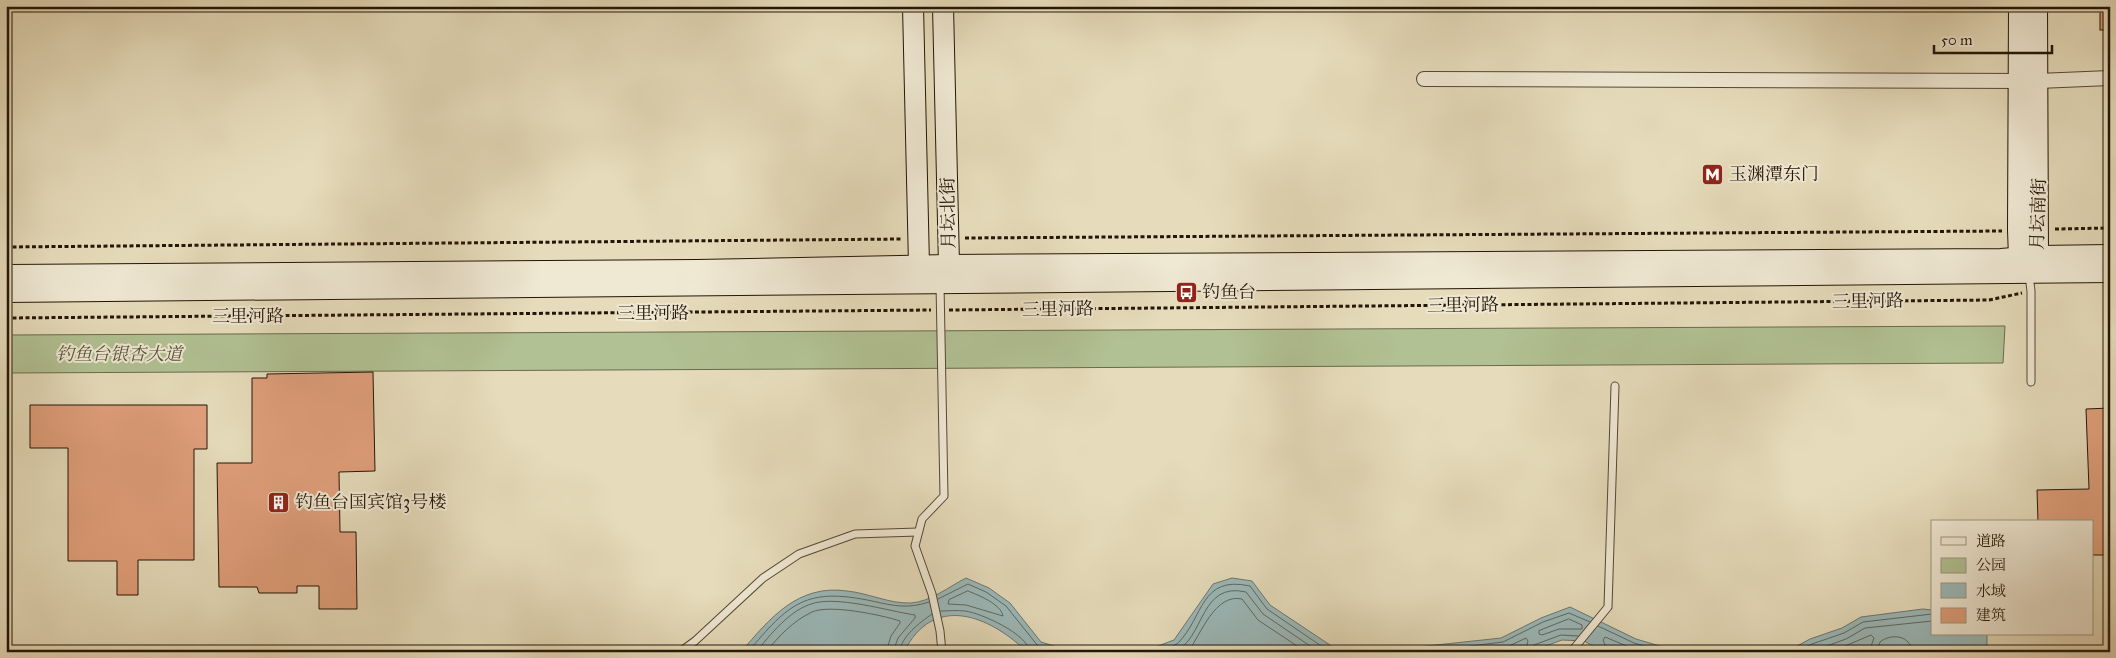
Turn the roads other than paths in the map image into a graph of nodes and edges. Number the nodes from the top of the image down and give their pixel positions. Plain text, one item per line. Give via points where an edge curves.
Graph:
1 (913, 6) edge
2 (943, 6) edge
3 (2019, 6) edge
4 (2037, 6) edge
5 (2110, 78) edge
6 (1424, 79) dead end
7 (2029, 81) junction
8 (2110, 254) edge
9 (919, 265) junction
10 (2029, 269) junction
11 (2110, 272) edge
12 (944, 273) junction
13 (6, 275) edge
14 (6, 292) edge
15 (2031, 382) dead end
16 (1615, 386) dead end
17 (918, 532) junction
18 (680, 652) edge
19 (942, 652) edge
20 (1571, 652) edge

1 - 9 main road, 月坛北街
2 - 12 main road, 月坛北街 via 949,238
3 - 7 main road, 月坛南街
4 - 7 main road, 月坛南街
5 - 7 street
6 - 7 street
7 - 10 main road, 月坛南街 via 2039,229
7 - 10 main road, 月坛南街 via 2018,230
8 - 10 main road, 三里河路
9 - 12 main road, 三里河路
9 - 13 main road, 三里河路
10 - 11 main road, 三里河路
10 - 12 main road, 三里河路
10 - 15 lane
12 - 14 main road, 三里河路
12 - 17 lane via 940,310 944,496 922,519
16 - 20 lane via 1608,607
17 - 18 lane via 856,534 799,554 762,578
17 - 19 lane via 915,546 932,594

